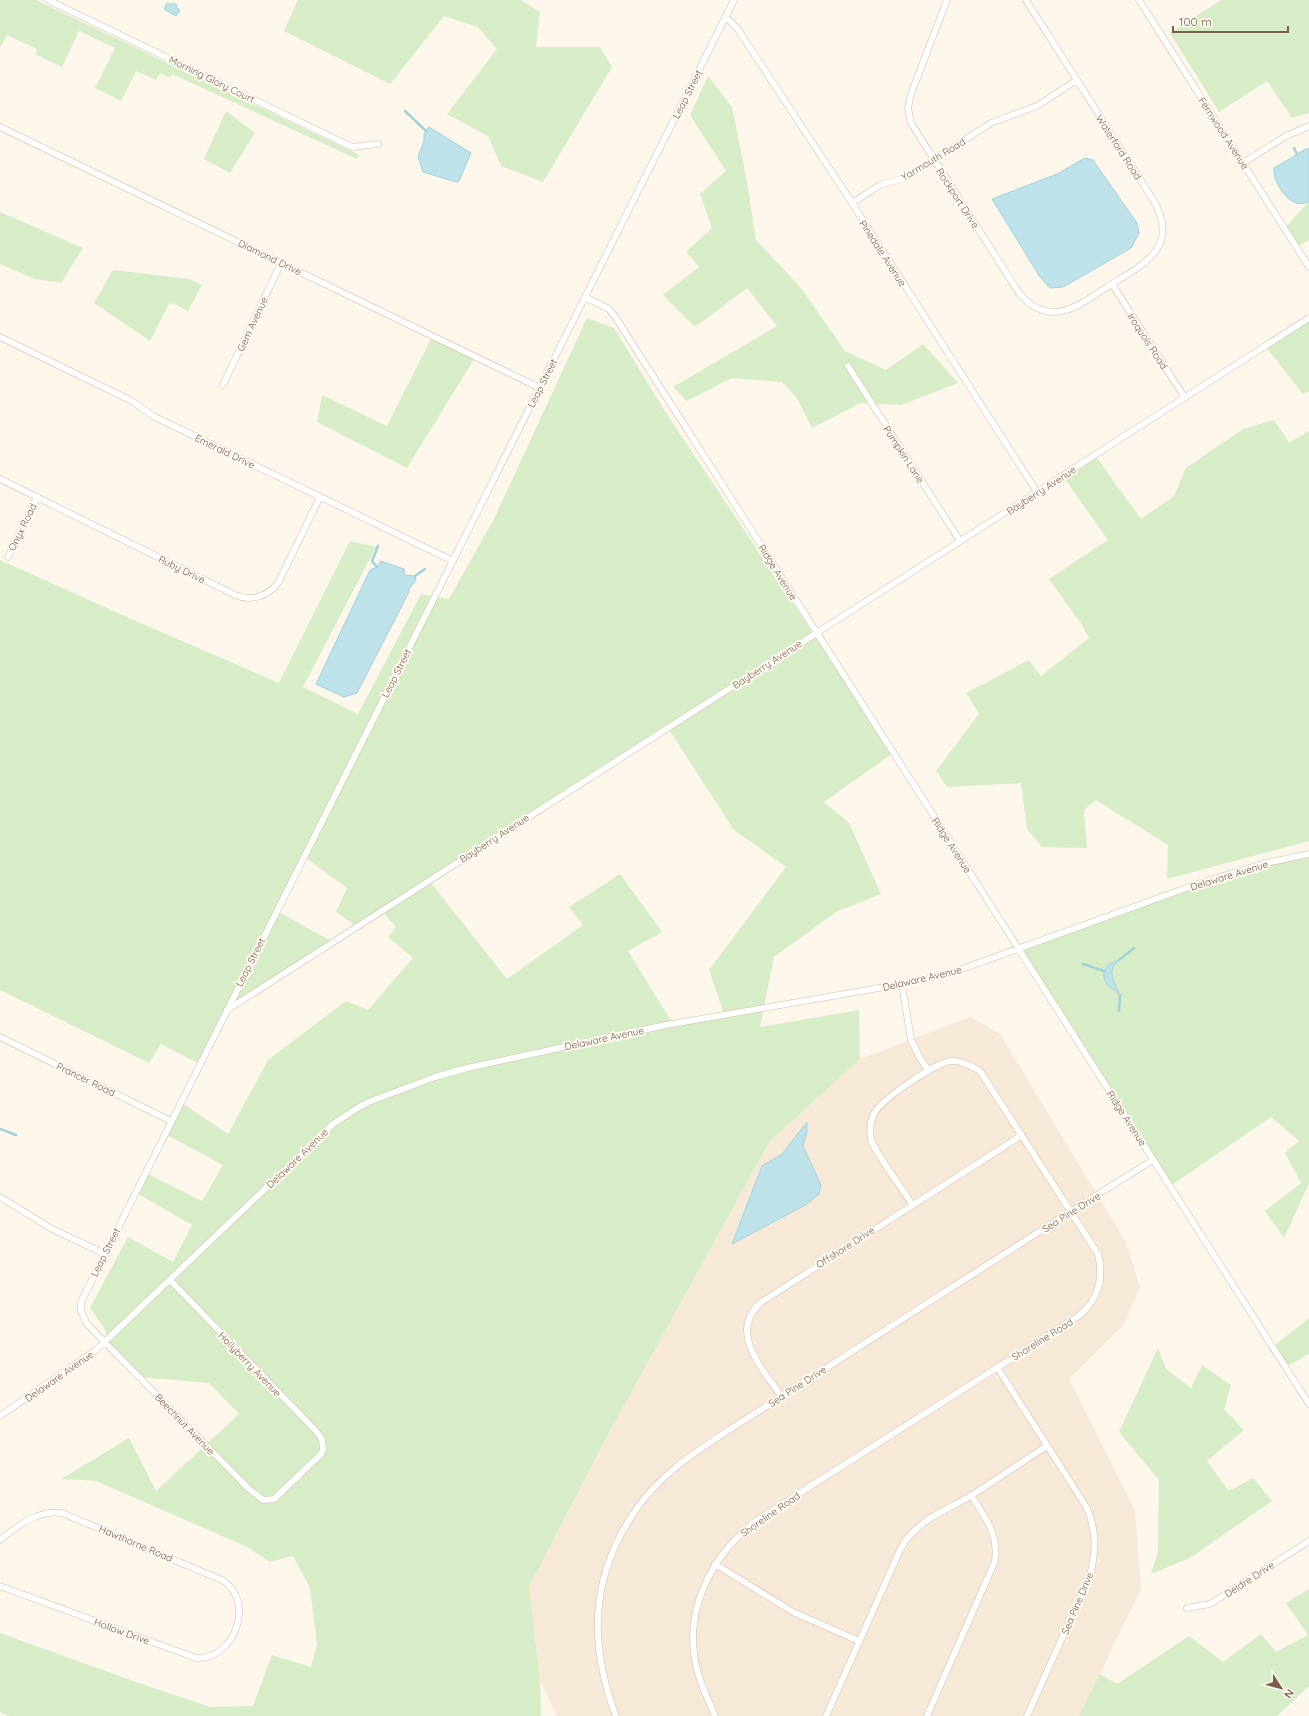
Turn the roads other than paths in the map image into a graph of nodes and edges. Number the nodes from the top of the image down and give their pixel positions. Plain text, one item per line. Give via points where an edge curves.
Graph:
1 (48, 0) edge
2 (734, 0) edge
3 (947, 0) edge
4 (1026, 0) edge
5 (1139, 0) edge
6 (726, 17) junction
7 (1077, 80) junction
8 (1309, 126) edge
9 (0, 127) edge
10 (378, 144) dead end
11 (934, 159) junction
12 (1243, 163) junction
13 (852, 203) junction
14 (281, 263) junction
15 (1309, 267) edge
16 (1112, 284) junction
17 (585, 297) junction
18 (1309, 318) edge
19 (0, 337) edge
20 (848, 366) dead end
21 (223, 385) dead end
22 (540, 388) junction
23 (1185, 398) junction
24 (0, 479) edge
25 (1037, 492) junction
26 (37, 497) junction
27 (320, 497) junction
28 (960, 541) junction
29 (8, 557) dead end
30 (452, 561) junction
31 (816, 633) junction
32 (1309, 854) edge
33 (1020, 949) junction
34 (902, 984) junction
35 (226, 1010) junction
36 (0, 1037) edge
37 (928, 1070) junction
38 (171, 1121) junction
39 (1022, 1135) junction
40 (1153, 1160) junction
41 (0, 1197) edge
42 (912, 1204) junction
43 (1072, 1212) junction
44 (105, 1254) junction
45 (170, 1280) junction
46 (106, 1342) junction
47 (997, 1367) junction
48 (781, 1396) junction
49 (1309, 1404) edge
50 (0, 1416) edge
51 (1047, 1446) junction
52 (971, 1496) junction
53 (267, 1501) joint
54 (0, 1540) edge
55 (1309, 1541) edge
56 (715, 1564) junction
57 (0, 1586) edge
58 (1187, 1608) dead end
59 (235, 1630) joint
60 (859, 1641) junction
61 (616, 1716) edge
62 (715, 1716) edge
63 (826, 1716) edge
64 (927, 1716) edge
65 (1027, 1716) edge

1 - 10 street, Morning Glory Court via 352,146
2 - 6 street, Leap Street
3 - 11 street, Rockport Drive via 912,89 909,104 912,126
4 - 7 street, Waterford Road
5 - 12 street, Fernwood Avenue
6 - 13 street, Pinedale Avenue via 737,28
6 - 17 street, Leap Street
7 - 11 street, Yarmouth Road via 1035,108 991,123
7 - 16 street, Waterford Road via 1152,198 1162,219 1162,237 1152,256
8 - 12 street via 1286,136
9 - 14 street, Diamond Drive
11 - 13 street, Yarmouth Road via 902,180 880,185
11 - 16 street, Rockport Drive via 1019,293 1030,304 1048,312 1066,310 1085,302
12 - 15 street, Fernwood Avenue
13 - 25 street, Pinedale Avenue
14 - 21 street, Gem Avenue
14 - 22 street, Diamond Drive
16 - 23 street, Iroquois Road
17 - 22 street, Leap Street
17 - 31 street, Ridge Avenue via 609,309 616,318
18 - 23 street, Bayberry Avenue
19 - 27 street, Emerald Drive via 130,400 153,416
20 - 28 street, Pumpkin Lane
22 - 30 street, Leap Street
23 - 25 street, Bayberry Avenue
24 - 26 street, Ruby Drive
25 - 28 street, Bayberry Avenue
26 - 27 street, Ruby Drive via 235,595 248,598 270,592 278,583
26 - 29 street, Onyx Road
27 - 30 street, Emerald Drive
28 - 31 street, Bayberry Avenue
30 - 35 street, Leap Street
31 - 33 street, Ridge Avenue
31 - 35 street, Bayberry Avenue
32 - 33 street, Delaware Avenue via 1249,867 1200,883
33 - 34 street, Delaware Avenue via 951,973
33 - 40 street, Ridge Avenue
34 - 37 street via 911,1040
34 - 45 street, Delaware Avenue via 703,1018 543,1051 435,1077 371,1101 333,1124
35 - 38 street, Leap Street
36 - 38 street, Prancer Road
37 - 39 street, Shoreline Road via 951,1061 973,1066 980,1071
37 - 42 street, Shoreline Road via 878,1106 872,1116 872,1142
38 - 44 street, Leap Street
39 - 42 street, Offshore Drive
39 - 43 street, Shoreline Road
40 - 43 street, Sea Pine Drive
40 - 49 street, Ridge Avenue
41 - 44 street via 52,1229
42 - 48 street, Offshore Drive via 754,1309 747,1323 748,1343
43 - 47 street, Shoreline Road via 1098,1254 1101,1274 1096,1294 1080,1315
43 - 48 street, Sea Pine Drive
44 - 46 street, Leap Street via 84,1295 80,1309 84,1320
45 - 46 street, Delaware Avenue
45 - 53 street, Hollyberry Avenue via 322,1439 323,1450 315,1460 285,1490
46 - 50 street, Delaware Avenue via 83,1361
46 - 53 street, Beechnut Avenue via 249,1490
47 - 51 street, Sea Pine Drive
47 - 56 street, Shoreline Road via 757,1520 735,1538
48 - 61 street, Sea Pine Drive via 684,1459 664,1476 632,1514 620,1537 605,1576 597,1621 600,1663
51 - 52 street
51 - 65 street, Sea Pine Drive via 1087,1508 1094,1532 1095,1555 1090,1576
52 - 60 street via 924,1522 910,1533
52 - 64 street via 994,1534 995,1561
54 - 59 street, Hawthorne Road via 41,1514 55,1511 67,1514 225,1582 233,1590 239,1607
55 - 58 street, Deidre Drive via 1210,1604
56 - 60 street via 793,1612
56 - 62 street, Shoreline Road via 700,1596 694,1638 699,1676
57 - 59 street, Hollow Drive via 196,1658 208,1657 221,1651
60 - 63 street

